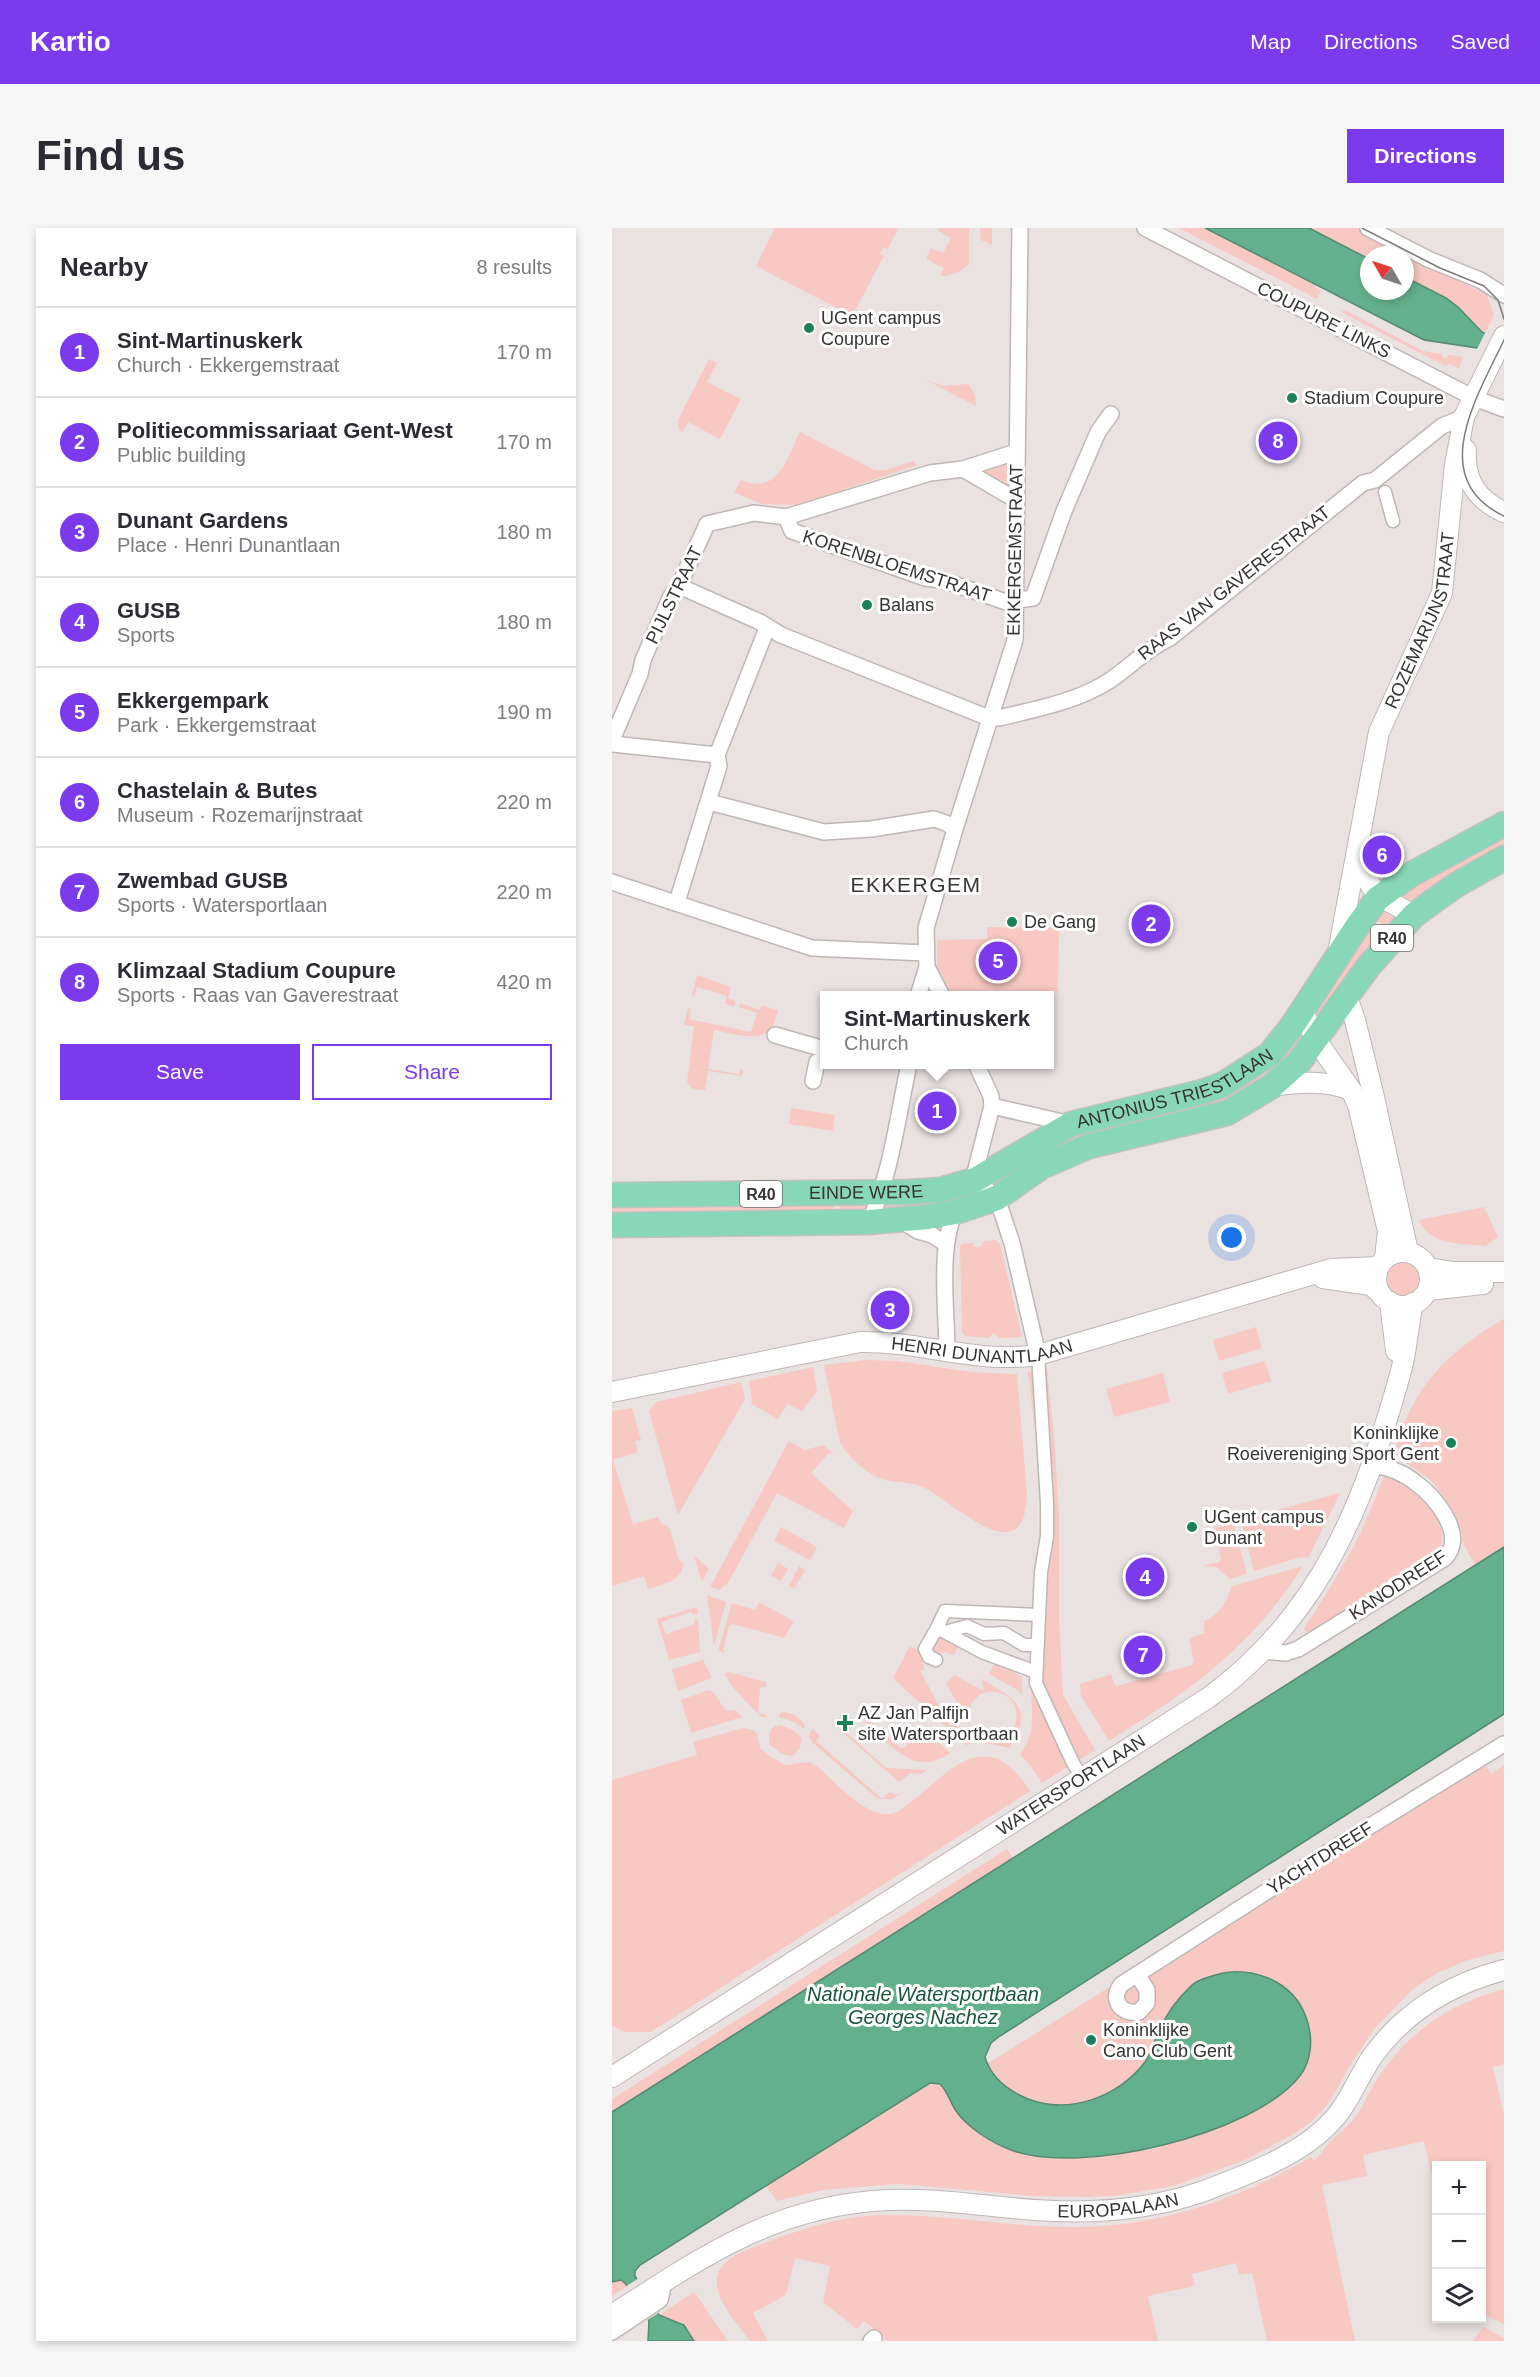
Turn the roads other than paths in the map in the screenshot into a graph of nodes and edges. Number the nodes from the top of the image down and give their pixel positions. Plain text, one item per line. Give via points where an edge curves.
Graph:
1 (1020, 228) edge
2 (1145, 228) edge
3 (1368, 228) edge
4 (1504, 295) edge
5 (1504, 336) edge
6 (1469, 409) junction
7 (1504, 409) edge
8 (1111, 414) dead end
9 (1016, 452) junction
10 (963, 469) junction
11 (1380, 486) junction
12 (1477, 494) junction
13 (1016, 500) junction
14 (1504, 512) edge
15 (1451, 513) junction
16 (786, 517) junction
17 (1393, 521) dead end
18 (679, 586) junction
19 (1016, 600) junction
20 (767, 627) junction
21 (989, 718) junction
22 (612, 742) edge
23 (717, 755) junction
24 (709, 802) junction
25 (1504, 824) edge
26 (1362, 828) junction
27 (955, 829) junction
28 (1504, 858) edge
29 (612, 882) edge
30 (1380, 896) junction
31 (677, 902) junction
32 (1413, 915) junction
33 (1338, 955) junction
34 (927, 960) junction
35 (919, 991) edge
36 (940, 991) edge
37 (1347, 997) junction
38 (1303, 1011) junction
39 (775, 1035) dead end
40 (1316, 1041) junction
41 (820, 1052) edge
42 (908, 1069) edge
43 (978, 1069) edge
44 (813, 1081) dead end
45 (1272, 1086) junction
46 (1360, 1093) junction
47 (992, 1106) junction
48 (1071, 1124) junction
49 (975, 1180) junction
50 (879, 1192) junction
51 (612, 1195) edge
52 (997, 1198) junction
53 (955, 1212) junction
54 (900, 1220) junction
55 (868, 1222) junction
56 (612, 1225) edge
57 (946, 1244) junction
58 (1408, 1252) junction
59 (1382, 1262) junction
60 (1428, 1268) junction
61 (1504, 1272) edge
62 (1311, 1276) junction
63 (1504, 1283) edge
64 (1428, 1290) junction
65 (1385, 1297) junction
66 (1413, 1303) junction
67 (946, 1352) junction
68 (1038, 1355) junction
69 (1396, 1384) junction
70 (612, 1392) edge
71 (1372, 1465) junction
72 (1038, 1615) junction
73 (941, 1630) junction
74 (1037, 1646) junction
75 (1262, 1652) junction
76 (936, 1660) dead end
77 (1036, 1672) junction
78 (1504, 1744) edge
79 (1082, 1778) junction
80 (1504, 1970) edge
81 (1137, 1974) dead end
82 (614, 2070) edge
83 (632, 2310) junction
84 (612, 2315) edge
85 (612, 2332) edge

1 - 9 street, EKKERGEMSTRAAT
2 - 6 street, COUPURE LINKS
3 - 4 street
5 - 6 street
6 - 7 street, COUPURE LINKS
6 - 11 street, RAAS VAN GAVERESTRAAT via 1442,426
6 - 12 street via 1466,468
6 - 15 street, ROZEMARIJNSTRAAT via 1455,465
8 - 19 street via 1098,432 1064,511 1035,596
9 - 10 street
9 - 13 street, EKKERGEMSTRAAT
10 - 13 street
10 - 16 street via 930,473
11 - 17 street
11 - 21 street, RAAS VAN GAVERESTRAAT via 1363,483 1170,638 1152,647 1108,682 1065,702
12 - 14 street
12 - 15 street
13 - 19 street, EKKERGEMSTRAAT
15 - 26 street, ROZEMARIJNSTRAAT via 1442,593 1379,732
16 - 18 street, PIJLSTRAAT via 754,513 707,524
16 - 19 street, KORENBLOEMSTRAAT via 792,531 925,578 1006,602
18 - 20 street
18 - 22 street, PIJLSTRAAT via 643,660
19 - 21 street, EKKERGEMSTRAAT via 1016,640
20 - 21 street
20 - 23 street
21 - 27 street, EKKERGEMSTRAAT
22 - 23 street
23 - 24 street via 719,766
24 - 27 street via 824,832 934,819
24 - 31 street
25 - 30 main road, R40 via 1410,874
26 - 30 street, ROZEMARIJNSTRAAT via 1364,873
26 - 33 street, ROZEMARIJNSTRAAT
27 - 34 street, EKKERGEMSTRAAT via 927,928
28 - 32 main road, R40
29 - 31 street
30 - 32 street, ROZEMARIJNSTRAAT
30 - 33 main road, R40
31 - 34 street via 812,948
32 - 37 main road, R40
33 - 38 main road, ANTONIUS TRIESTLAAN / R40
34 - 35 street, EKKERGEMSTRAAT
34 - 36 street, EKKERGEMSTRAAT
37 - 40 main road, R40
37 - 46 street via 1355,1020
38 - 40 street
38 - 48 main road, ANTONIUS TRIESTLAAN / R40 via 1270,1053 1221,1085
39 - 41 street
40 - 45 main road, ANTONIUS TRIESTLAAN / R40
40 - 46 street
41 - 44 street
42 - 50 street
43 - 47 street
45 - 46 street via 1333,1084
45 - 52 main road, ANTONIUS TRIESTLAAN / R40 via 1227,1113 1089,1146 1059,1158
46 - 58 street
46 - 59 street via 1388,1231
47 - 48 street
47 - 49 street
48 - 49 main road, ANTONIUS TRIESTLAAN / R40
49 - 50 main road, EINDE WERE / R40 via 940,1190
49 - 52 street
49 - 53 street
50 - 51 main road, EINDE WERE / R40
50 - 55 street
52 - 53 main road, ANTONIUS TRIESTLAAN / R40
52 - 68 street via 1012,1243
53 - 54 main road, EINDE WERE / R40
53 - 57 street
54 - 55 main road, EINDE WERE / R40
54 - 57 street, EINDE WERE
55 - 56 main road, EINDE WERE / R40
57 - 67 street
58 - 59 street via 1396,1252
58 - 60 street via 1420,1257
59 - 62 street, HENRI DUNANTLAAN
59 - 65 street via 1376,1280
60 - 61 street
60 - 64 street
62 - 65 street, HENRI DUNANTLAAN via 1371,1285
62 - 68 street, HENRI DUNANTLAAN
63 - 64 street
64 - 66 street
65 - 66 street via 1406,1306
65 - 69 street, WATERSPORTLAAN via 1394,1327
66 - 69 street, WATERSPORTLAAN
67 - 68 street, HENRI DUNANTLAAN via 1003,1359
67 - 70 street, HENRI DUNANTLAAN via 860,1342
68 - 72 street via 1047,1536
69 - 71 street, WATERSPORTLAAN
71 - 75 street, WATERSPORTLAAN via 1326,1568
71 - 75 street, KANODREEF via 1403,1474 1429,1494 1447,1521 1454,1540 1452,1549 1445,1558 1298,1648 1287,1653
72 - 73 street via 945,1611
72 - 74 street
73 - 74 street via 967,1626 984,1634 1004,1633 1024,1645
73 - 76 street via 925,1649
73 - 77 street via 982,1652
74 - 77 street
75 - 79 street, WATERSPORTLAAN via 1208,1698
77 - 79 street via 1038,1690
78 - 81 street, YACHTDREEF
79 - 82 street, WATERSPORTLAAN
80 - 83 street, EUROPALAAN via 1456,1986 1414,2013 1372,2058 1328,2126 1256,2170 1211,2188 1149,2205 1077,2212 901,2200 837,2206 780,2220 738,2238
83 - 84 street, EUROPALAAN
83 - 85 street

